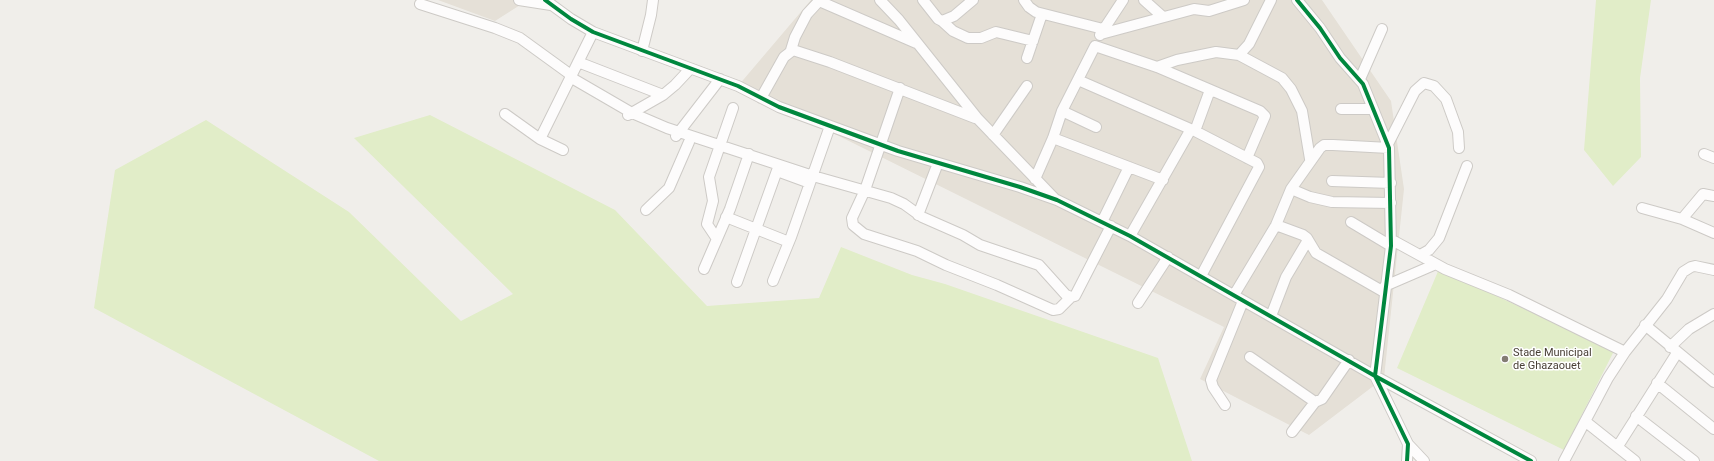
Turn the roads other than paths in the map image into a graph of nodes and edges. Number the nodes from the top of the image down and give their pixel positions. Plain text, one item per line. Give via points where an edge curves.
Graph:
1 (519, 0) edge
2 (652, 0) edge
3 (923, 0) edge
4 (973, 0) edge
5 (1024, 0) edge
6 (1123, 0) edge
7 (1144, 0) edge
8 (1213, 0) edge
9 (1244, 0) edge
10 (1271, 0) edge
11 (1297, 0) edge
12 (883, 1) edge
13 (548, 2) edge
14 (420, 4) dead end
15 (1222, 7) junction
16 (1042, 14) junction
17 (1163, 18) junction
18 (942, 21) junction
19 (1382, 29) dead end
20 (593, 32) junction
21 (1102, 32) junction
22 (910, 33) junction
23 (897, 36) junction
24 (1033, 41) junction
25 (918, 44) junction
26 (1095, 46) junction
27 (791, 50) junction
28 (642, 51) junction
29 (1239, 55) junction
30 (1027, 58) dead end
31 (578, 62) junction
32 (1157, 67) junction
33 (690, 69) junction
34 (569, 78) junction
35 (720, 79) junction
36 (1360, 79) junction
37 (1078, 80) junction
38 (1027, 86) dead end
39 (900, 88) junction
40 (1210, 90) junction
41 (663, 95) junction
42 (761, 98) junction
43 (733, 108) dead end
44 (1340, 109) dead end
45 (1373, 109) junction
46 (1062, 111) junction
47 (505, 114) dead end
48 (629, 114) junction
49 (978, 119) junction
50 (830, 126) junction
51 (1096, 127) dead end
52 (1193, 130) junction
53 (677, 135) junction
54 (993, 135) junction
55 (540, 138) junction
56 (1053, 138) junction
57 (689, 142) junction
58 (879, 145) junction
59 (1388, 146) junction
60 (719, 147) junction
61 (1459, 148) dead end
62 (563, 150) dead end
63 (748, 157) junction
64 (1247, 158) junction
65 (1310, 159) junction
66 (938, 163) junction
67 (1467, 166) dead end
68 (1129, 167) junction
69 (778, 168) junction
70 (1033, 176) junction
71 (811, 180) junction
72 (1163, 180) junction
73 (1332, 181) dead end
74 (1391, 183) junction
75 (1027, 189) junction
76 (1291, 189) junction
77 (865, 190) junction
78 (1714, 196) edge
79 (1057, 200) junction
80 (1391, 203) junction
81 (1642, 208) dead end
82 (646, 210) dead end
83 (918, 215) junction
84 (726, 217) junction
85 (1682, 219) junction
86 (1351, 222) dead end
87 (1106, 224) junction
88 (1276, 225) junction
89 (758, 229) junction
90 (1714, 233) edge
91 (1130, 236) junction
92 (717, 239) junction
93 (1308, 240) junction
94 (789, 242) junction
95 (1392, 243) junction
96 (1420, 255) junction
97 (1168, 257) junction
98 (1436, 264) junction
99 (704, 269) dead end
100 (1714, 270) edge
101 (1201, 276) junction
102 (773, 281) dead end
103 (737, 282) dead end
104 (1384, 289) junction
105 (1234, 295) junction
106 (1072, 297) junction
107 (1244, 301) junction
108 (1138, 304) dead end
109 (1714, 314) edge
110 (1271, 316) junction
111 (1645, 325) junction
112 (1674, 350) junction
113 (1625, 352) junction
114 (1250, 357) dead end
115 (1349, 360) junction
116 (1375, 376) junction
117 (1714, 382) edge
118 (1657, 383) junction
119 (1315, 402) junction
120 (1225, 405) dead end
121 (1636, 416) junction
122 (1586, 422) junction
123 (1714, 429) edge
124 (1292, 432) dead end
125 (1408, 444) junction
126 (1618, 446) junction
127 (1407, 461) edge
128 (1424, 461) edge
129 (1531, 461) edge
130 (1564, 461) edge
131 (1635, 461) edge
132 (1694, 461) edge

1 - 13 street
2 - 28 street
3 - 18 street
4 - 18 street via 954,16
5 - 16 street via 1031,9
6 - 21 street
7 - 17 street
8 - 15 street
9 - 15 street
10 - 29 street via 1249,44
11 - 36 street via 1340,58
12 - 22 street
13 - 20 street
14 - 34 street via 520,38
15 - 17 street via 1208,12 1194,9
16 - 21 street
16 - 24 street
17 - 21 street
18 - 24 street via 953,31 968,38 981,38 996,32
19 - 36 street
20 - 28 street
20 - 31 street
21 - 26 street
22 - 23 street
22 - 25 street
23 - 25 street
23 - 27 street via 819,1 807,14
24 - 30 street
25 - 49 street
26 - 32 street
26 - 37 street
27 - 39 street
27 - 42 street via 784,57
28 - 33 street
29 - 32 street via 1216,52
29 - 65 street via 1282,78 1291,89 1302,112
31 - 34 street
31 - 41 street
32 - 40 street
33 - 35 street
33 - 41 street
34 - 48 street
34 - 55 street
35 - 42 street
35 - 53 street
36 - 45 street
37 - 46 street
37 - 52 street
38 - 54 street
39 - 49 street
39 - 58 street
40 - 52 street
40 - 64 street via 1260,111 1265,116
41 - 48 street
42 - 50 street
43 - 60 street
44 - 45 street
45 - 59 street
46 - 51 street
46 - 56 street
47 - 55 street
48 - 53 street
49 - 54 street
50 - 58 street
50 - 71 street
52 - 64 street
52 - 72 street
53 - 57 street
53 - 60 street
54 - 70 street
55 - 62 street
56 - 68 street
56 - 70 street
57 - 60 street
57 - 82 street via 669,188
58 - 66 street
58 - 77 street
59 - 61 street via 1415,91 1424,83 1434,86 1446,99 1458,132
59 - 65 street via 1324,145
59 - 74 street
60 - 63 street
60 - 92 street via 709,177 713,200 707,222
63 - 69 street
63 - 84 street
64 - 101 street via 1259,167
65 - 76 street
66 - 75 street
66 - 83 street
67 - 96 street via 1439,238 1429,250
68 - 72 street
68 - 87 street
69 - 71 street
69 - 89 street
70 - 75 street
70 - 79 street
71 - 77 street
71 - 94 street
72 - 91 street
73 - 74 street
74 - 80 street
75 - 79 street
76 - 80 street via 1332,202
76 - 88 street
77 - 83 street via 904,204
77 - 106 street via 852,218 853,225 864,234 917,251 1053,310 1059,309
78 - 85 street via 1703,194
79 - 87 street
80 - 95 street
81 - 85 street
83 - 106 street via 980,245 1038,265 1066,295
84 - 89 street
84 - 92 street
85 - 90 street
86 - 95 street
87 - 91 street
87 - 106 street via 1075,296
88 - 93 street via 1303,235
88 - 105 street
89 - 94 street
89 - 103 street
91 - 97 street
92 - 99 street
93 - 104 street via 1316,253
93 - 110 street via 1286,277
94 - 102 street
95 - 96 street
95 - 104 street
96 - 98 street
97 - 101 street
97 - 108 street
98 - 104 street
98 - 113 street via 1509,295
100 - 111 street via 1696,266 1683,272 1667,299
101 - 105 street
104 - 116 street
105 - 107 street
107 - 110 street
107 - 120 street via 1211,380
109 - 112 street via 1689,329
110 - 115 street
111 - 112 street
111 - 113 street
112 - 117 street
112 - 118 street
113 - 122 street via 1608,378
114 - 119 street
115 - 116 street
115 - 119 street via 1322,399
116 - 125 street
116 - 129 street
118 - 121 street
118 - 123 street
119 - 124 street
121 - 126 street
121 - 132 street
122 - 126 street
122 - 130 street
125 - 127 street
125 - 128 street
126 - 131 street

